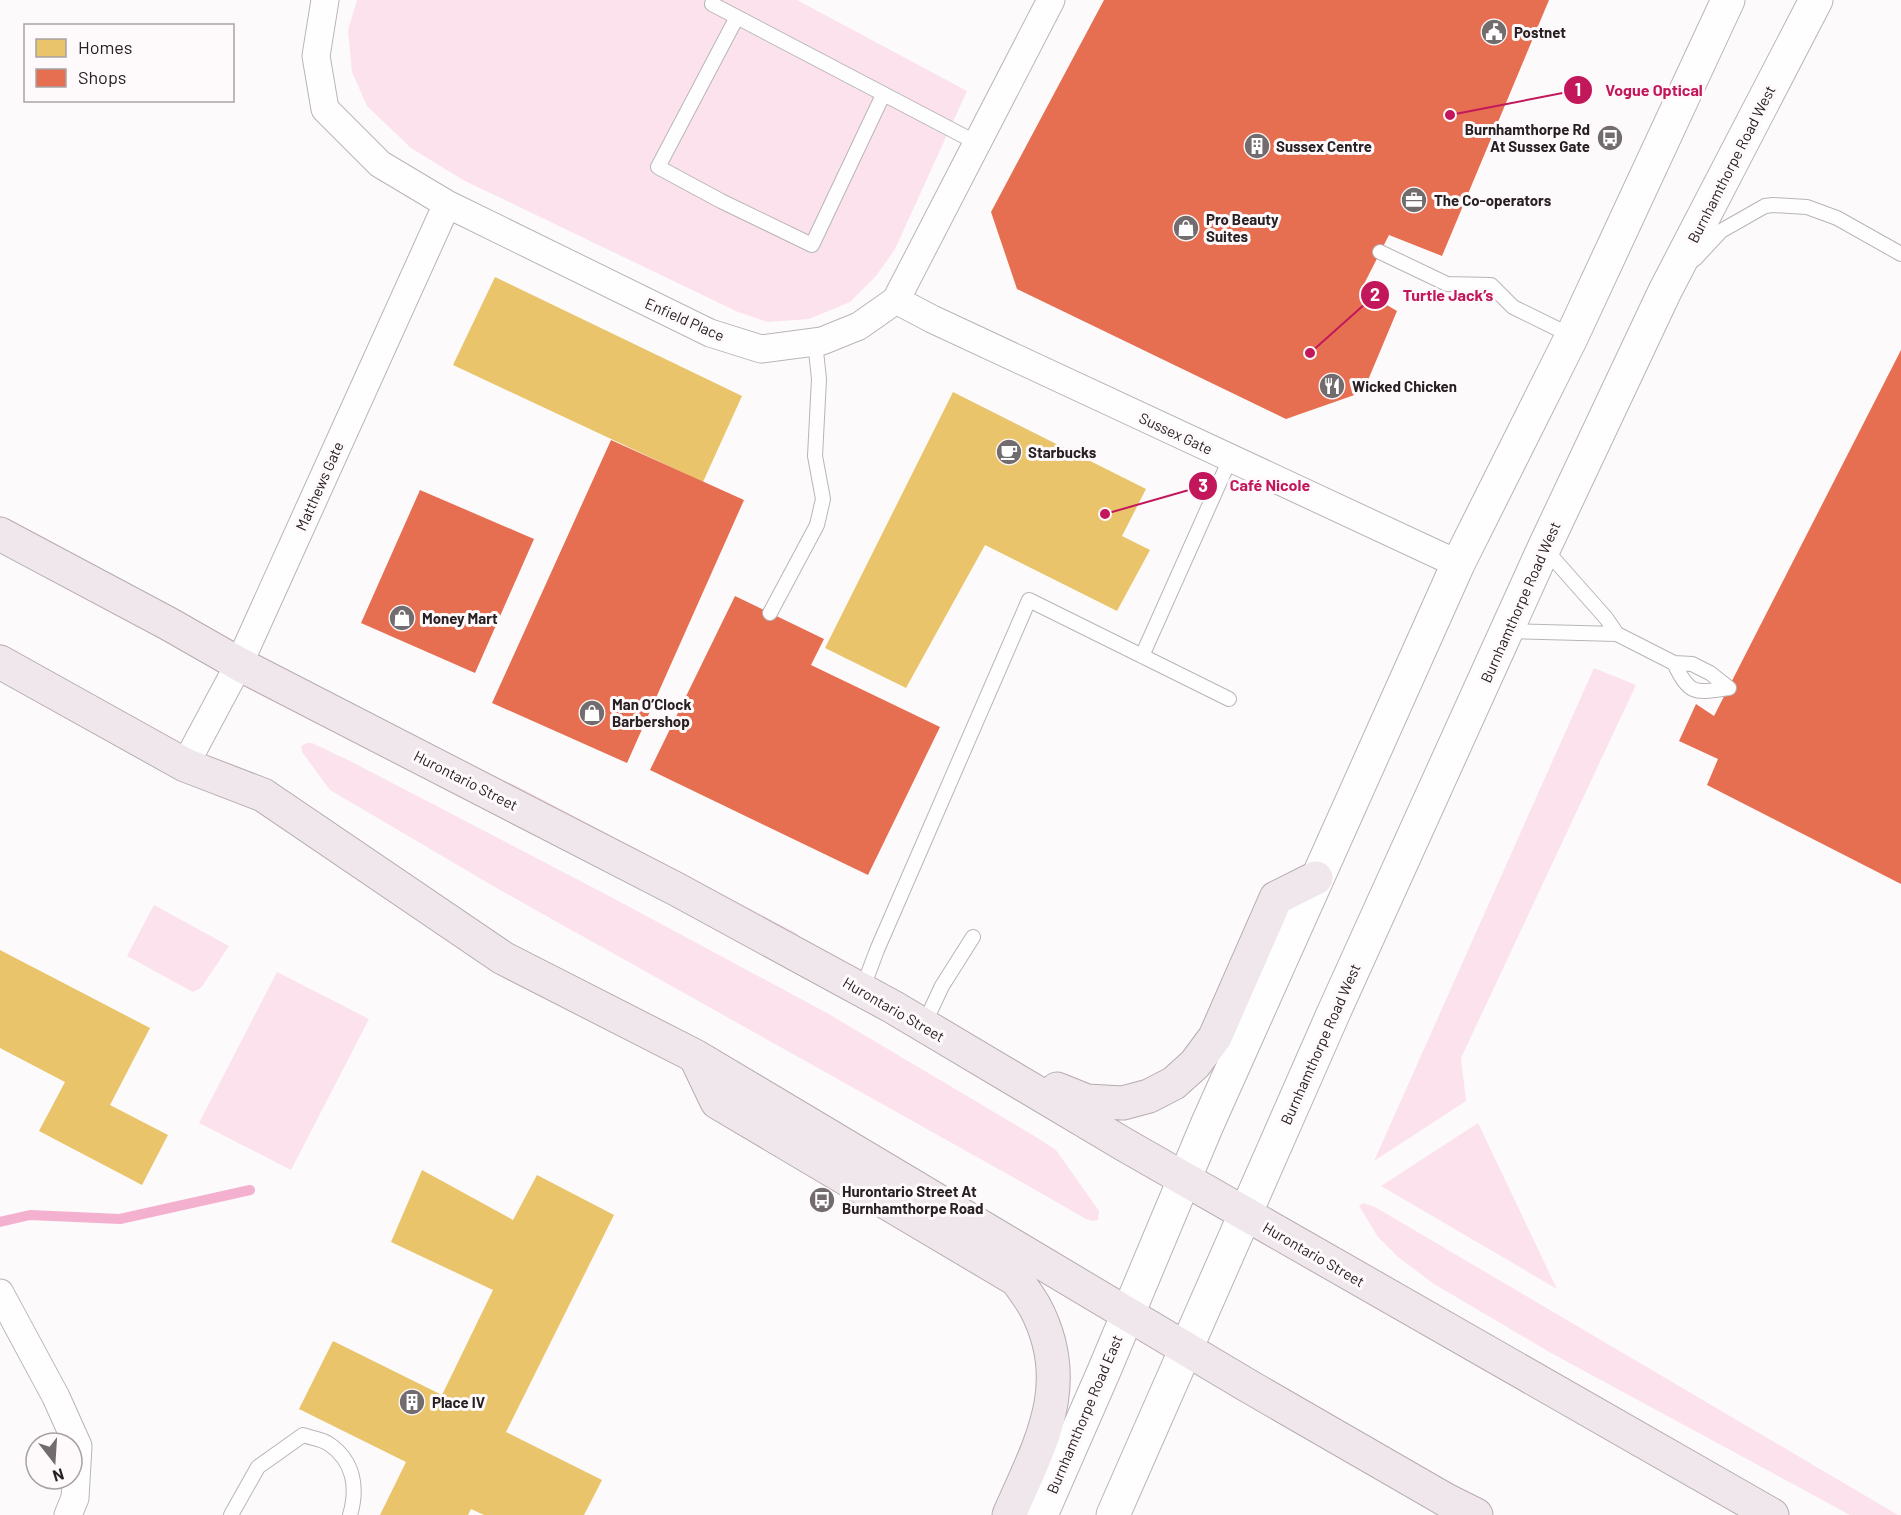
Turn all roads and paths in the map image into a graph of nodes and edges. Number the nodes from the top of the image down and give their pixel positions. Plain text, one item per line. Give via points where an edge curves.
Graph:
1 (325, 0) edge
2 (1051, 0) edge
3 (1728, 0) edge
4 (1816, 0) edge
5 (712, 4) dead end
6 (737, 17) junction
7 (883, 95) junction
8 (977, 143) junction
9 (447, 204) junction
10 (1380, 252) dead end
11 (1901, 254) edge
12 (1665, 291) junction
13 (896, 300) junction
14 (1572, 336) junction
15 (815, 342) junction
16 (1230, 459) junction
17 (0, 534) edge
18 (1544, 548) junction
19 (1458, 564) junction
20 (770, 613) dead end
21 (1507, 631) junction
22 (1617, 634) junction
23 (1142, 656) junction
24 (0, 662) edge
25 (1674, 663) dead end
26 (239, 664) junction
27 (1229, 699) dead end
28 (185, 765) junction
29 (1316, 878) junction
30 (973, 937) dead end
31 (862, 990) junction
32 (893, 1007) junction
33 (927, 1018) junction
34 (695, 1056) junction
35 (1184, 1179) junction
36 (1245, 1214) junction
37 (0, 1293) edge
38 (1128, 1313) junction
39 (1186, 1348) junction
40 (68, 1515) edge
41 (231, 1515) edge
42 (350, 1515) edge
43 (1009, 1515) edge
44 (1041, 1515) edge
45 (1113, 1515) edge
46 (1476, 1515) edge
47 (1772, 1515) edge

1 - 9 street, Enfield Place via 316,56 325,109 380,164
2 - 8 street, Enfield Place
3 - 14 main road
4 - 12 main road, Burnhamthorpe Road West
5 - 6 lane
6 - 7 lane
6 - 7 lane via 658,167 812,245
7 - 8 lane
8 - 13 street, Enfield Place
9 - 15 street, Enfield Place via 710,333 761,349
9 - 26 street, Matthews Gate
10 - 14 lane via 1447,284 1491,285 1513,307
11 - 12 lane via 1837,218 1807,207 1765,206 1721,231
12 - 18 main road, Burnhamthorpe Road West
13 - 15 street, Enfield Place via 859,326
13 - 16 street, Sussex Gate
14 - 19 main road
15 - 20 lane via 819,379 815,456 823,499 817,525
16 - 19 street, Sussex Gate
16 - 23 lane
17 - 26 main road, Hurontario Street
18 - 21 main road, Burnhamthorpe Road West
18 - 22 lane
19 - 29 main road
21 - 22 lane
21 - 36 main road, Burnhamthorpe Road West
22 - 25 lane
23 - 27 lane
23 - 31 lane via 1029,600
24 - 28 main road
26 - 28 street, Matthews Gate
26 - 31 main road, Hurontario Street via 676,889
28 - 34 main road via 263,795 503,958
29 - 33 main road via 1276,897 1215,1037 1195,1064 1174,1083 1149,1096 1123,1103 1087,1101 1048,1085
29 - 35 main road
30 - 33 lane
31 - 32 main road, Hurontario Street
32 - 33 main road
32 - 35 main road, Hurontario Street
34 - 38 main road
34 - 43 main road via 717,1102 1017,1280 1043,1327 1055,1381 1042,1438
35 - 36 main road, Hurontario Street
35 - 38 main road, Burnhamthorpe Road East
36 - 39 main road, Burnhamthorpe Road West
36 - 47 main road, Hurontario Street
37 - 40 street via 78,1446 75,1498
38 - 39 main road
38 - 44 main road, Burnhamthorpe Road East
39 - 45 main road
39 - 46 main road
41 - 42 lane via 258,1467 303,1435 328,1443 344,1457 355,1483

